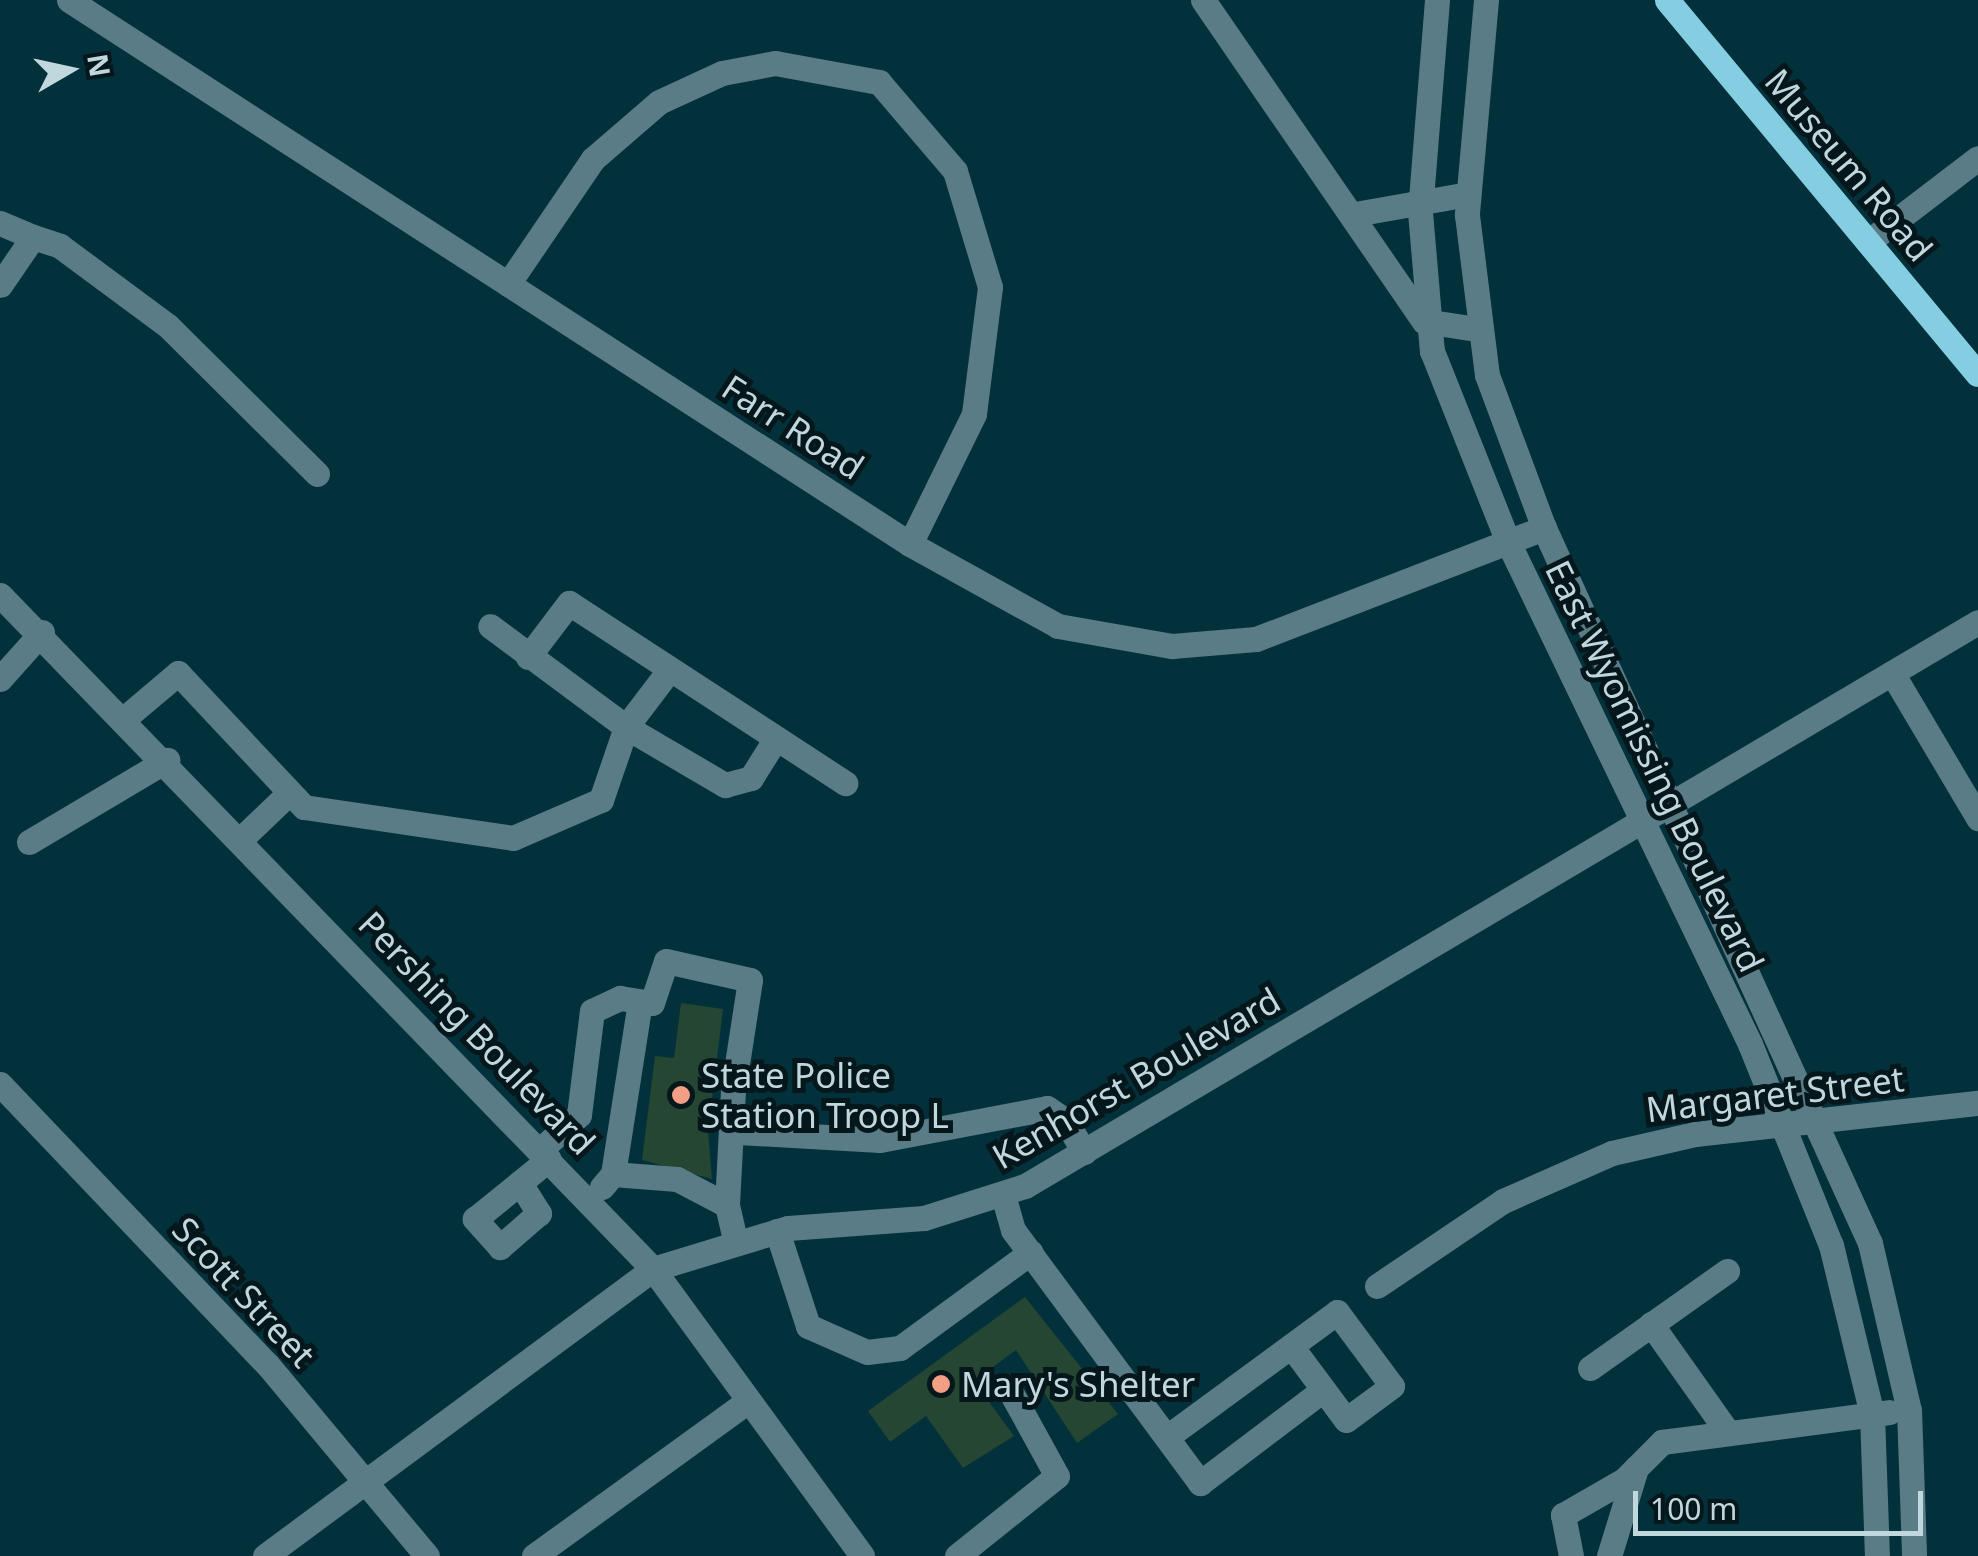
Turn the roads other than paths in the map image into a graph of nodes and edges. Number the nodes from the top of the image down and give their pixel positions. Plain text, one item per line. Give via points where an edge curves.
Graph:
1 (68, 0) edge
2 (1203, 0) edge
3 (1437, 0) edge
4 (1486, 0) edge
5 (1667, 0) edge
6 (1978, 158) edge
7 (1468, 194) junction
8 (1421, 206) junction
9 (1355, 214) junction
10 (0, 223) edge
11 (33, 237) junction
12 (1868, 242) junction
13 (508, 284) junction
14 (0, 285) edge
15 (1424, 321) junction
16 (1476, 329) junction
17 (1978, 374) edge
18 (317, 474) dead end
19 (1544, 528) junction
20 (1508, 542) junction
21 (910, 544) junction
22 (0, 595) edge
23 (1978, 622) edge
24 (490, 626) dead end
25 (42, 632) junction
26 (528, 657) junction
27 (670, 668) junction
28 (1892, 672) junction
29 (0, 680) edge
30 (126, 717) junction
31 (626, 727) junction
32 (776, 738) junction
33 (167, 760) junction
34 (846, 783) dead end
35 (288, 794) junction
36 (1668, 804) junction
37 (1978, 818) edge
38 (1637, 823) junction
39 (242, 838) junction
40 (30, 842) dead end
41 (640, 1002) junction
42 (0, 1084) edge
43 (1978, 1103) edge
44 (578, 1115) junction
45 (1820, 1123) junction
46 (1782, 1128) junction
47 (738, 1132) junction
48 (615, 1141) junction
49 (1084, 1152) junction
50 (545, 1154) junction
51 (613, 1174) junction
52 (520, 1183) junction
53 (1003, 1195) junction
54 (589, 1202) junction
55 (728, 1204) junction
56 (776, 1231) junction
57 (735, 1241) junction
58 (1031, 1252) junction
59 (653, 1269) junction
60 (1727, 1271) dead end
61 (1377, 1286) dead end
62 (1651, 1324) junction
63 (1291, 1346) junction
64 (1590, 1368) dead end
65 (1008, 1387) dead end
66 (1324, 1390) junction
67 (748, 1401) junction
68 (1908, 1410) junction
69 (1872, 1414) junction
70 (1724, 1427) junction
71 (1167, 1437) junction
72 (1636, 1468) junction
73 (367, 1484) junction
74 (276, 1552) edge
75 (427, 1556) edge
76 (534, 1556) edge
77 (862, 1556) edge
78 (957, 1556) edge
79 (1571, 1556) edge
80 (1609, 1556) edge
81 (1877, 1556) edge
82 (1914, 1556) edge

1 - 13 street, Farr Road
2 - 9 street
3 - 8 street, East Wyomissing Boulevard
4 - 7 street, East Wyomissing Boulevard
5 - 12 main road, Museum Road
6 - 12 street
7 - 8 street
7 - 16 street, East Wyomissing Boulevard
8 - 9 street
8 - 15 street, East Wyomissing Boulevard
9 - 15 street
10 - 11 street
11 - 14 street
11 - 18 street via 60,246 168,326
12 - 17 main road, Museum Road
13 - 21 street, Farr Road
13 - 21 street via 594,159 659,102 722,73 775,63 879,82 955,171 990,286 974,414
15 - 16 street
15 - 20 street, East Wyomissing Boulevard
16 - 19 street, East Wyomissing Boulevard
19 - 20 street, Farr Road
19 - 36 street, East Wyomissing Boulevard
20 - 21 street, Farr Road via 1306,626 1172,646 1058,626
20 - 38 street, East Wyomissing Boulevard
22 - 25 street, Pershing Boulevard
23 - 28 street, Kenhorst Boulevard
24 - 26 street
25 - 29 street
25 - 30 street, Pershing Boulevard
26 - 27 street via 568,603
26 - 31 street
27 - 31 street
27 - 32 street
28 - 36 street, Kenhorst Boulevard
28 - 37 street
30 - 33 street, Pershing Boulevard
30 - 35 street via 178,672
31 - 32 street via 724,785 751,778
31 - 35 street via 601,800 512,838 359,819
32 - 34 street
33 - 39 street, Pershing Boulevard
33 - 40 street
35 - 39 street
36 - 38 street, Kenhorst Boulevard
36 - 45 street, East Wyomissing Boulevard
38 - 46 street, East Wyomissing Boulevard via 1720,980
38 - 49 street, Kenhorst Boulevard
39 - 50 street, Pershing Boulevard
41 - 44 street via 606,1001 592,1011
41 - 47 street via 652,1003 666,961 750,980 733,1090
41 - 48 street
42 - 73 street, Scott Street via 267,1364
43 - 45 street, Margaret Street
44 - 48 street
44 - 50 street
45 - 46 street, Margaret Street
45 - 68 street, East Wyomissing Boulevard via 1880,1272
46 - 61 street, Margaret Street via 1695,1134 1574,1166 1503,1201
46 - 69 street, East Wyomissing Boulevard via 1842,1276
47 - 49 street via 880,1140 1046,1108 1066,1121
47 - 55 street
48 - 51 street
49 - 53 street, Kenhorst Boulevard
50 - 52 street
50 - 54 street, Pershing Boulevard
51 - 54 street
51 - 55 street via 677,1179
52 - 52 street via 475,1219 500,1247 539,1210
53 - 56 street, Kenhorst Boulevard via 924,1218
53 - 58 street
54 - 59 street, Pershing Boulevard
55 - 57 street
56 - 57 street, Kenhorst Boulevard
56 - 58 street via 808,1326 867,1352 900,1348
57 - 59 street, Kenhorst Boulevard
58 - 71 street
59 - 67 street, Pershing Boulevard
59 - 73 street, Kenhorst Boulevard
60 - 62 street
62 - 64 street
62 - 70 street
63 - 66 street
63 - 66 street via 1337,1312 1392,1386 1346,1420
63 - 71 street
65 - 78 street via 1058,1476
66 - 71 street via 1200,1484
67 - 76 street
67 - 77 street, Pershing Boulevard
68 - 69 street
68 - 82 street, East Wyomissing Boulevard
69 - 70 street
69 - 81 street, East Wyomissing Boulevard
70 - 72 street via 1662,1442
72 - 79 street via 1563,1515
72 - 80 street
73 - 74 street, Kenhorst Boulevard
73 - 75 street, Scott Street

